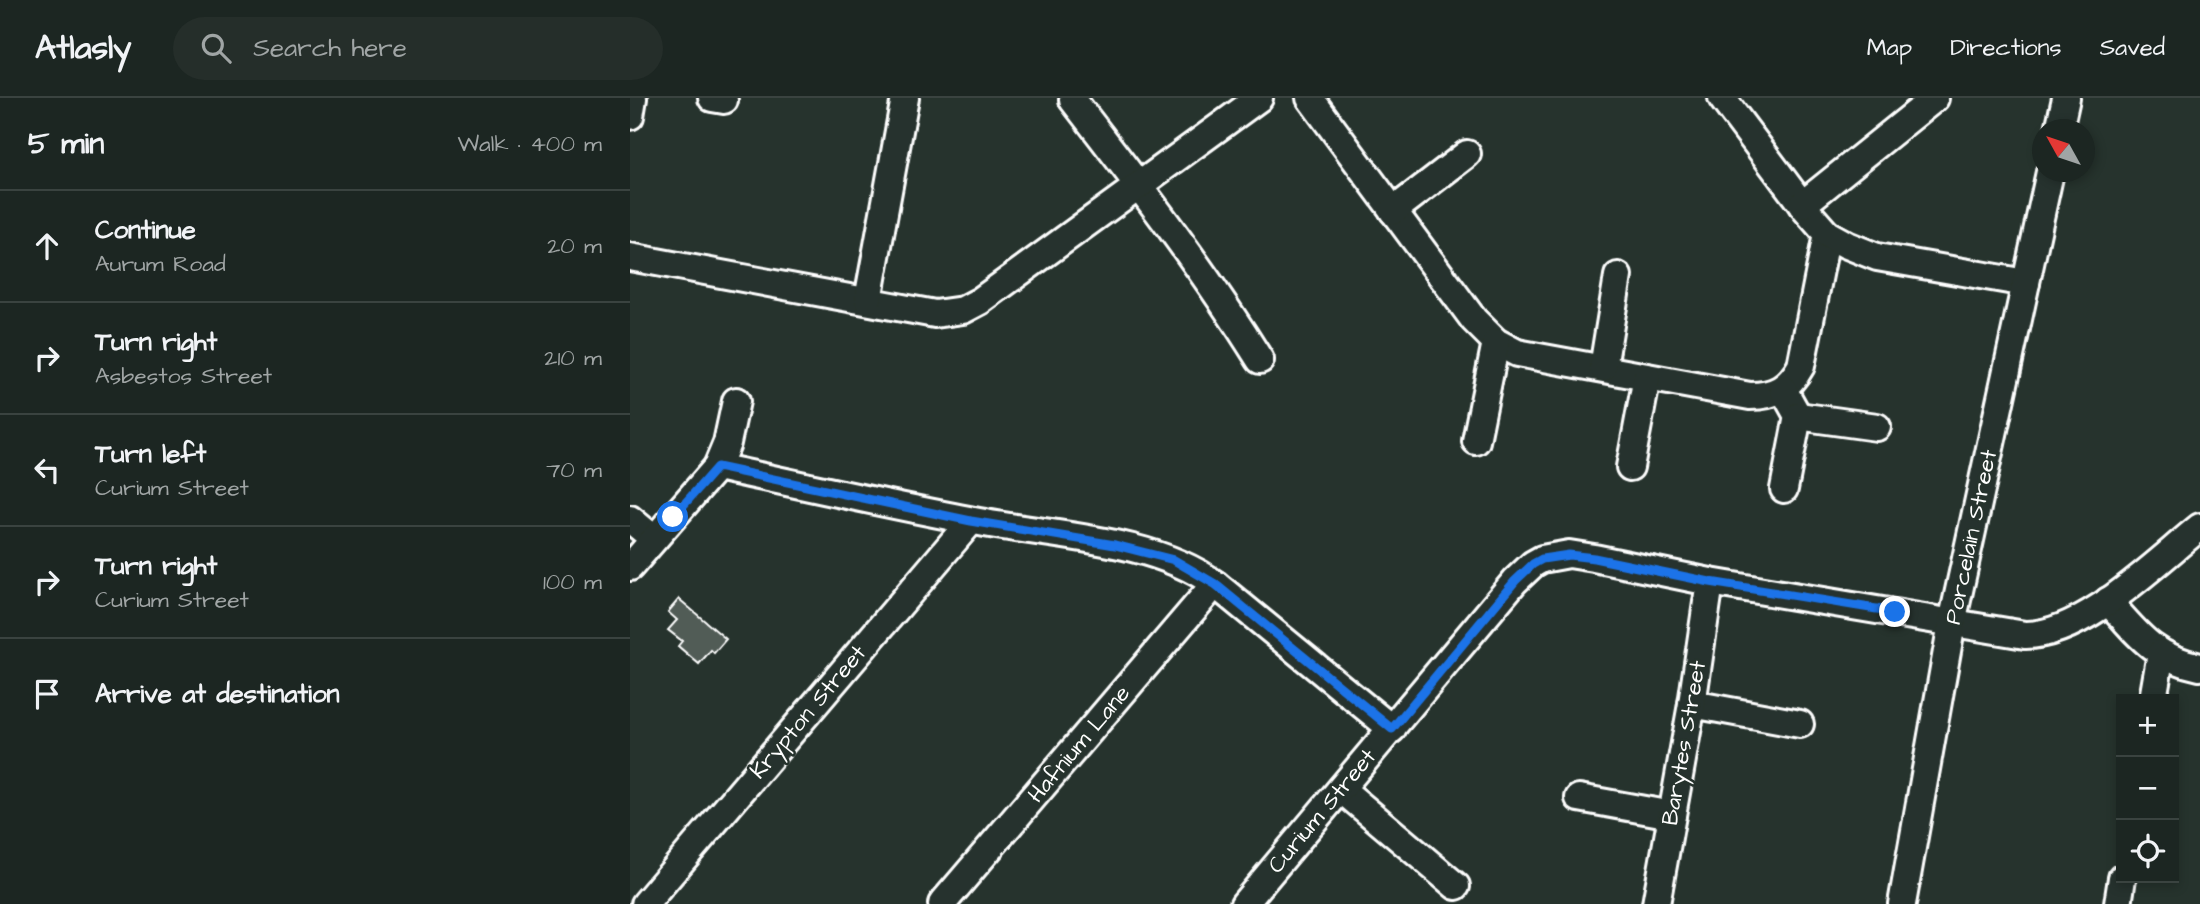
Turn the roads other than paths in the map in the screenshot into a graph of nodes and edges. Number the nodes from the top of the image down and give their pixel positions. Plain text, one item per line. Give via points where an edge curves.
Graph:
1 (633, 98) edge
2 (905, 98) edge
3 (1310, 98) edge
4 (1722, 98) edge
5 (1935, 98) edge
6 (2066, 98) edge
7 (1073, 100) dead end
8 (1253, 100) edge
9 (630, 117) edge
10 (2061, 119) edge
11 (1467, 154) dead end
12 (2048, 182) edge
13 (1139, 186) junction
14 (1802, 205) junction
15 (1393, 211) junction
16 (1828, 233) junction
17 (630, 257) edge
18 (1618, 276) dead end
19 (2026, 283) junction
20 (868, 300) junction
21 (1496, 342) junction
22 (1261, 360) dead end
23 (1603, 369) junction
24 (1647, 377) junction
25 (1783, 389) junction
26 (736, 401) dead end
27 (1798, 416) junction
28 (1877, 427) dead end
29 (1476, 441) dead end
30 (717, 467) junction
31 (1630, 467) dead end
32 (1784, 489) dead end
33 (630, 519) edge
34 (971, 521) junction
35 (2200, 527) edge
36 (654, 539) junction
37 (630, 567) edge
38 (1710, 582) junction
39 (1215, 584) junction
40 (2108, 601) junction
41 (1952, 623) junction
42 (2161, 653) junction
43 (2200, 667) edge
44 (2154, 694) edge
45 (1692, 704) junction
46 (1800, 724) dead end
47 (1392, 729) junction
48 (1341, 789) junction
49 (1579, 797) dead end
50 (1672, 815) junction
51 (2121, 883) edge
52 (1456, 886) dead end
53 (645, 904) edge
54 (942, 904) edge
55 (1244, 904) edge
56 (1656, 904) edge
57 (1902, 904) edge
58 (2118, 904) edge

1 - 9 street
2 - 20 street
3 - 15 street
4 - 14 street
5 - 14 street
6 - 10 street
7 - 13 street
8 - 13 street
11 - 15 street
12 - 19 street, Porcelain Street
13 - 20 street via 963,310 935,314
13 - 22 street
14 - 16 street
15 - 21 street via 1474,320
16 - 19 street via 1877,257
16 - 25 street via 1801,366
17 - 20 street
18 - 23 street
19 - 41 street, Porcelain Street
21 - 23 street via 1517,353
21 - 29 street
23 - 24 street
24 - 25 street via 1750,396
24 - 31 street
25 - 27 street
26 - 30 street
27 - 28 street
27 - 32 street
30 - 34 street
30 - 36 street
33 - 36 street
34 - 39 street via 1147,552 1174,560
34 - 53 street, Krypton Street
35 - 40 street, Curium Street
36 - 37 street
38 - 41 street, Curium Street
38 - 45 street, Barytes Street
38 - 47 street, Curium Street via 1594,558 1542,559 1515,581
39 - 47 street
39 - 54 street, Hafnium Lane
40 - 41 street, Curium Street via 2047,634 2025,635
40 - 42 street
41 - 57 street, Porcelain Street
42 - 43 street
42 - 44 street
45 - 46 street
45 - 50 street, Barytes Street
47 - 48 street, Curium Street
48 - 52 street
48 - 55 street, Curium Street
49 - 50 street
50 - 56 street, Barytes Street
51 - 58 street

